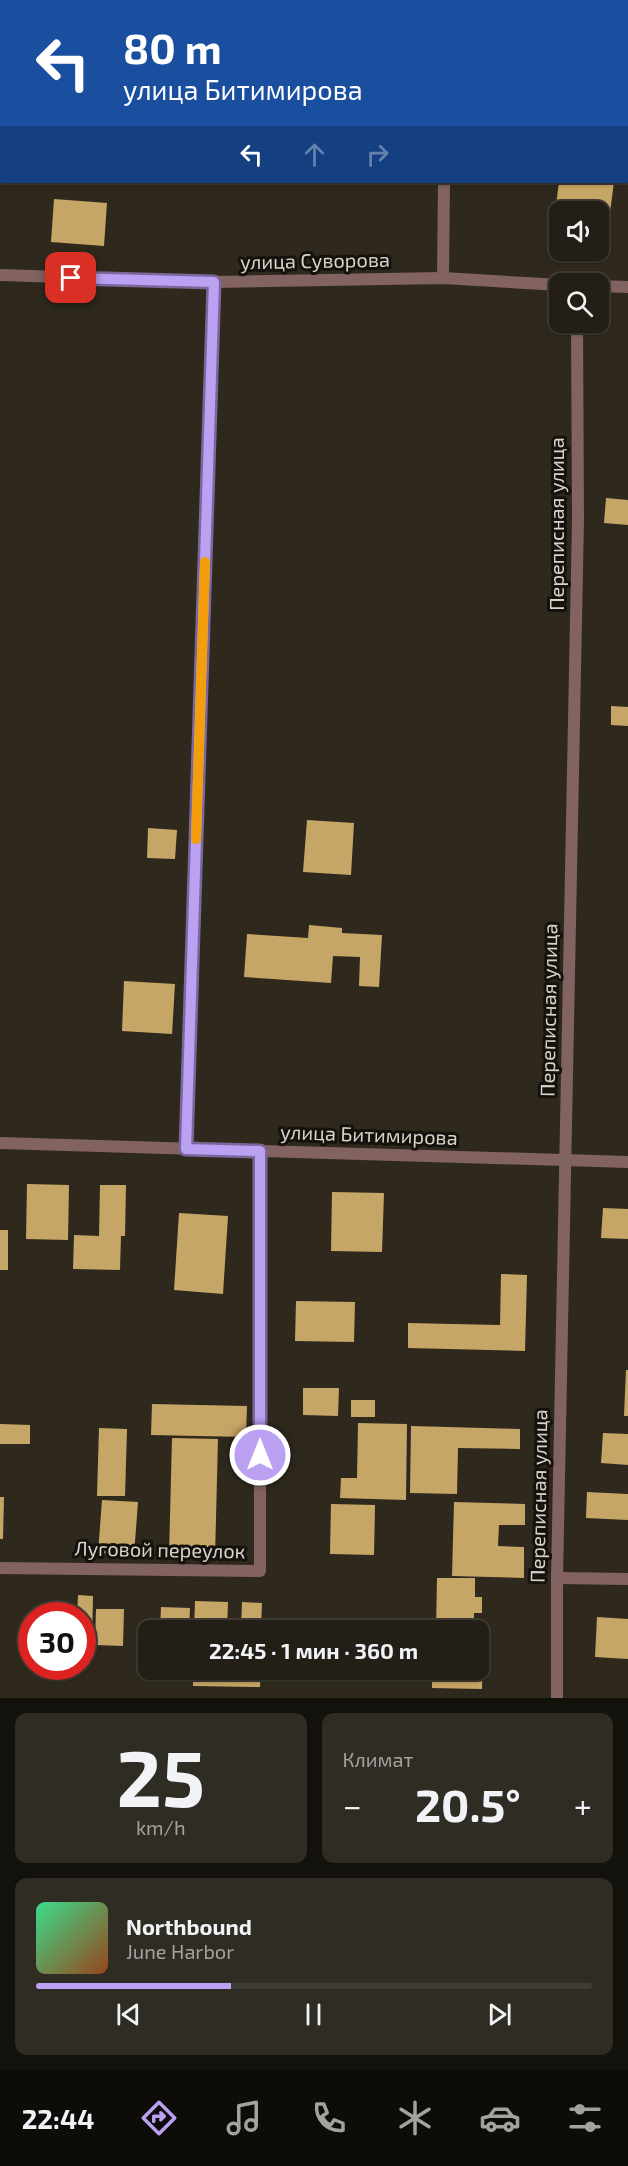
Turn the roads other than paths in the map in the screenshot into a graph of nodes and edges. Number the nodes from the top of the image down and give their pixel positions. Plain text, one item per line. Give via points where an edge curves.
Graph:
1 (444, 183) edge
2 (0, 275) edge
3 (443, 278) junction
4 (214, 282) junction
5 (549, 284) edge
6 (609, 286) edge
7 (628, 287) edge
8 (577, 333) edge
9 (0, 1143) edge
10 (186, 1149) junction
11 (260, 1151) junction
12 (566, 1161) junction
13 (628, 1162) edge
14 (0, 1568) edge
15 (557, 1578) junction
16 (628, 1580) edge
17 (557, 1698) edge

1 - 3 street
2 - 4 street, улица Суворова
3 - 4 street, улица Суворова
3 - 5 street, улица Суворова
4 - 10 street
6 - 7 street
8 - 12 street, Переписная улица via 578,531
9 - 10 street, улица Битимирова
10 - 11 street, улица Битимирова
11 - 12 street, улица Битимирова
11 - 14 street, Луговой переулок via 260,1571
12 - 13 street, улица Битимирова
12 - 15 street, Переписная улица
15 - 16 street
15 - 17 street, Переписная улица

